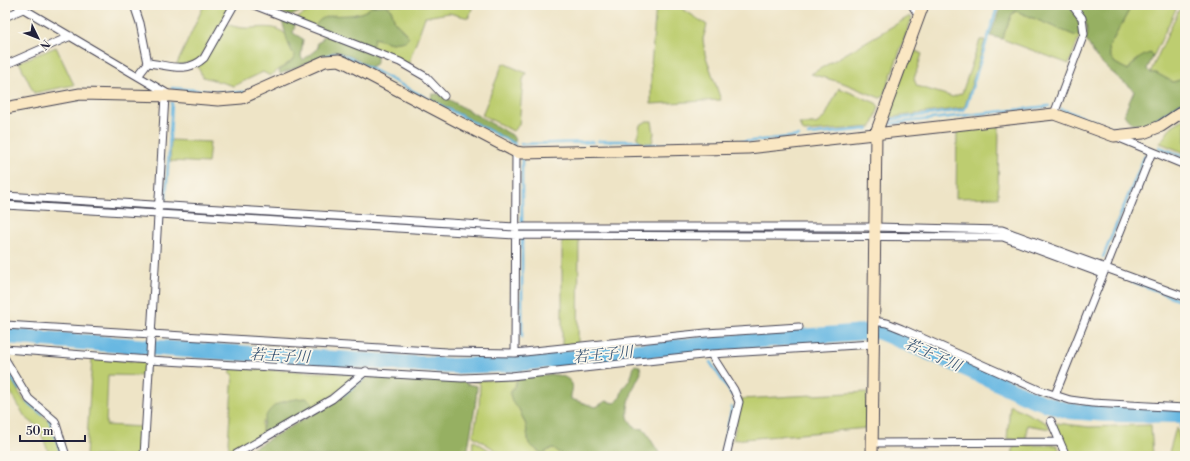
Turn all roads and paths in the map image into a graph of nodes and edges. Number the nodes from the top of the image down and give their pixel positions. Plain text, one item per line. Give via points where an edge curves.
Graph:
1 (134, 5) edge
2 (234, 5) edge
3 (254, 5) edge
4 (912, 5) edge
5 (923, 5) edge
6 (1072, 5) edge
7 (20, 7) edge
8 (919, 16) junction
9 (5, 17) edge
10 (72, 36) junction
11 (148, 63) junction
12 (5, 65) edge
13 (138, 76) junction
14 (168, 96) junction
15 (444, 96) dead end
16 (5, 108) edge
17 (1185, 110) edge
18 (1054, 114) junction
19 (876, 133) junction
20 (1114, 136) junction
21 (516, 152) junction
22 (1152, 152) junction
23 (1185, 165) edge
24 (5, 196) edge
25 (5, 205) edge
26 (159, 205) junction
27 (159, 215) junction
28 (516, 227) junction
29 (874, 232) junction
30 (516, 235) junction
31 (1105, 270) junction
32 (1185, 297) edge
33 (873, 323) junction
34 (5, 325) edge
35 (799, 327) dead end
36 (152, 335) junction
37 (873, 342) junction
38 (5, 349) edge
39 (515, 353) junction
40 (711, 354) junction
41 (5, 359) edge
42 (149, 360) junction
43 (366, 371) junction
44 (1055, 395) junction
45 (1185, 408) edge
46 (1051, 421) dead end
47 (1060, 442) junction
48 (872, 443) junction
49 (66, 456) edge
50 (144, 456) edge
51 (233, 456) edge
52 (726, 456) edge
53 (872, 456) edge
54 (1066, 456) edge

1 - 11 street
2 - 11 street via 207,54 197,64 186,68 171,68
3 - 15 street via 400,62 426,77
4 - 8 street
5 - 8 street
6 - 18 street via 1082,18 1084,34
7 - 9 street
7 - 10 street
8 - 19 street
10 - 12 street
10 - 13 street
11 - 13 street
13 - 14 street
14 - 16 street via 80,94
14 - 21 street via 218,100 242,98 325,61 339,60
14 - 26 street
17 - 20 street via 1161,126 1143,133
18 - 19 street
18 - 20 street
19 - 21 street via 748,148
19 - 29 street
20 - 22 street
21 - 28 street
22 - 23 street
22 - 31 street
24 - 26 street
25 - 27 street
26 - 27 street
26 - 28 street
27 - 30 street
27 - 36 street
28 - 29 street
28 - 30 street
29 - 30 street
29 - 31 street via 1003,237
29 - 33 street
30 - 39 street
31 - 32 street
31 - 44 street
33 - 37 street
33 - 44 street via 887,323
34 - 36 street
35 - 39 street
36 - 39 street via 447,352
36 - 42 street
37 - 40 street
37 - 48 street
38 - 42 street
40 - 43 street via 511,376 462,378
40 - 52 street via 739,402
41 - 49 street via 29,398 55,421
42 - 43 street
42 - 50 street
43 - 51 street via 332,399
44 - 45 street via 1092,403
46 - 47 street
47 - 48 street
47 - 54 street
48 - 53 street

